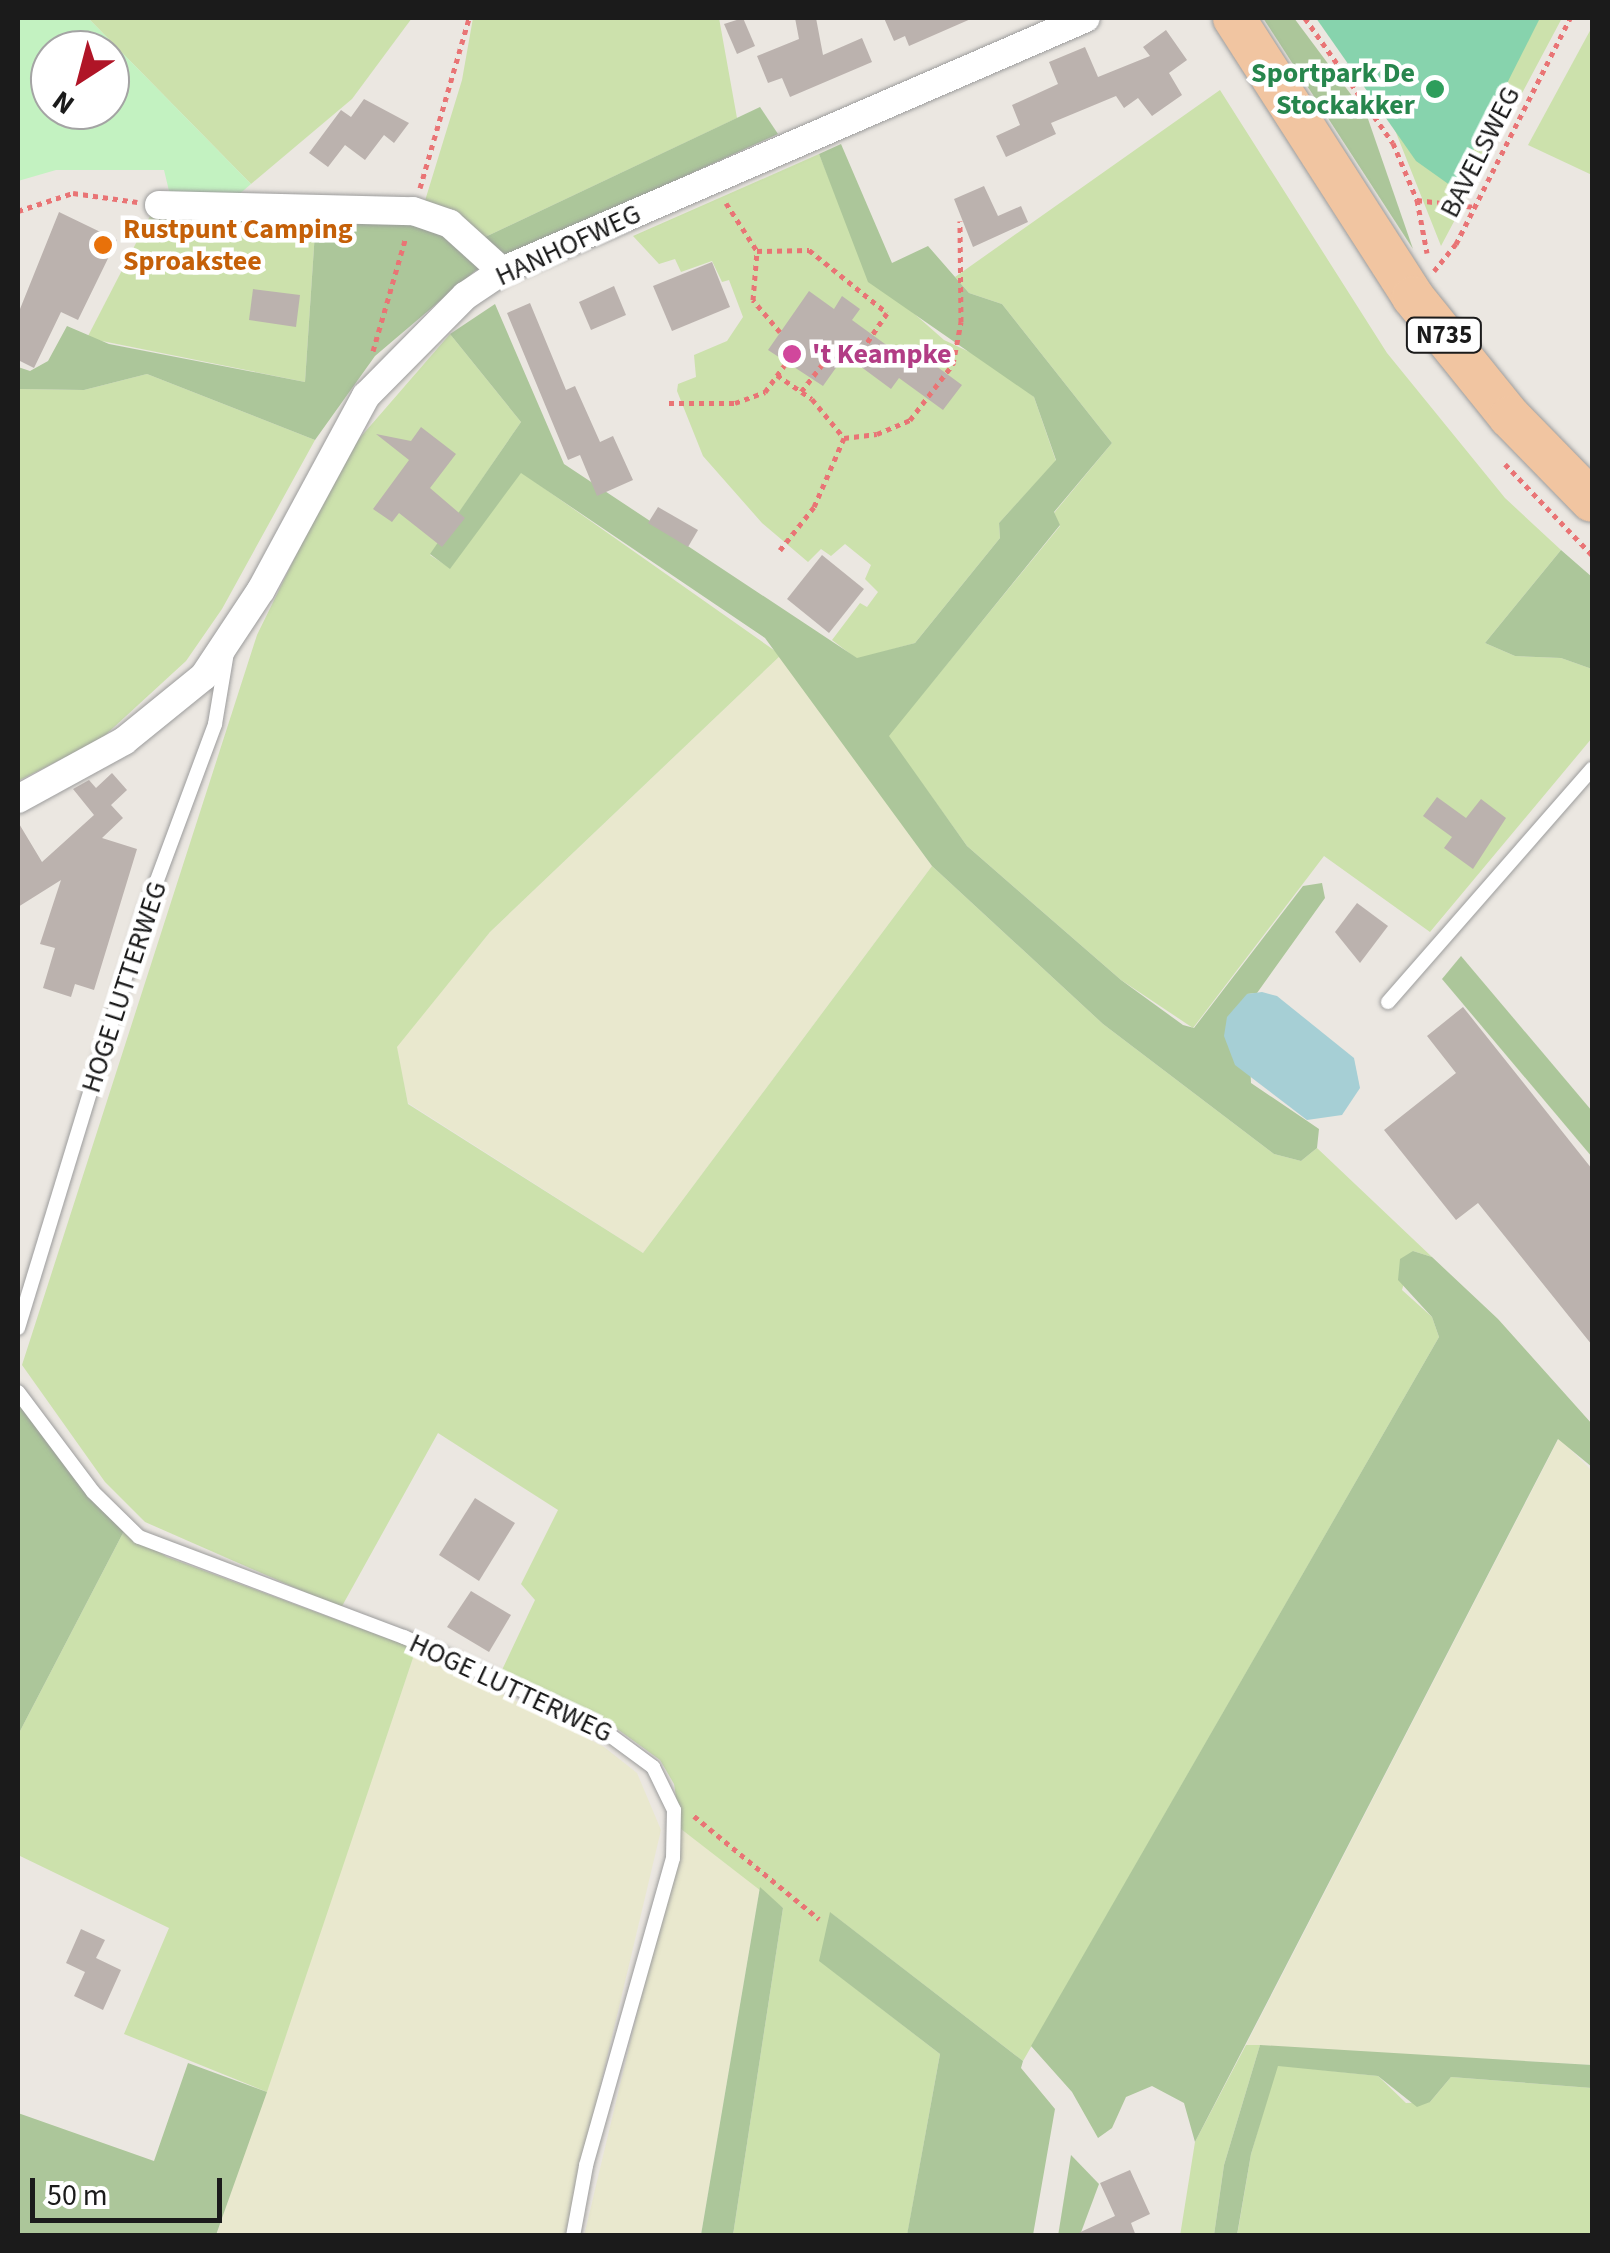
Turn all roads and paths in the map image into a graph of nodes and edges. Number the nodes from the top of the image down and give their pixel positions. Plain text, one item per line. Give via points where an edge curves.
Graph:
1 (1086, 18) edge
2 (1234, 18) edge
3 (1305, 18) edge
4 (1570, 18) edge
5 (713, 180) junction
6 (159, 206) joint
7 (1475, 206) junction
8 (18, 211) edge
9 (960, 221) dead end
10 (757, 251) junction
11 (502, 271) junction
12 (1414, 297) junction
13 (780, 332) dead end
14 (786, 363) dead end
15 (776, 375) junction
16 (801, 392) junction
17 (670, 403) dead end
18 (844, 438) junction
19 (1592, 502) edge
20 (780, 550) dead end
21 (228, 646) junction
22 (1592, 768) edge
23 (18, 799) edge
24 (1388, 1002) dead end
25 (18, 1328) edge
26 (18, 1392) edge
27 (669, 1796) junction
28 (819, 1918) dead end
29 (573, 2236) edge

1 - 5 street, HANHOFWEG
2 - 12 main road, N735
3 - 7 path via 1393,143 1416,200
4 - 7 path, BAVELSWEG
5 - 10 path
5 - 11 street, HANHOFWEG
6 - 8 path via 73,194
6 - 11 street via 413,211 450,224
7 - 12 path, BAVELSWEG via 1456,244
9 - 18 path via 961,322 953,364 910,420
10 - 13 path via 754,300
10 - 16 path via 808,250 886,313 858,356 835,348
11 - 21 street, HANHOFWEG via 431,325 366,396
12 - 19 main road, N735 via 1510,417
14 - 15 path
15 - 16 path
15 - 17 path via 765,392 735,402
16 - 18 path
18 - 20 path via 814,507
21 - 23 street, HANHOFWEG via 175,705 83,767
21 - 25 lane, HOGE LUTTERWEG via 215,724 143,918
22 - 24 lane
26 - 27 lane, HOGE LUTTERWEG via 93,1492 139,1537 404,1637 592,1722 637,1751
27 - 28 path
27 - 29 lane via 673,1858 586,2166

